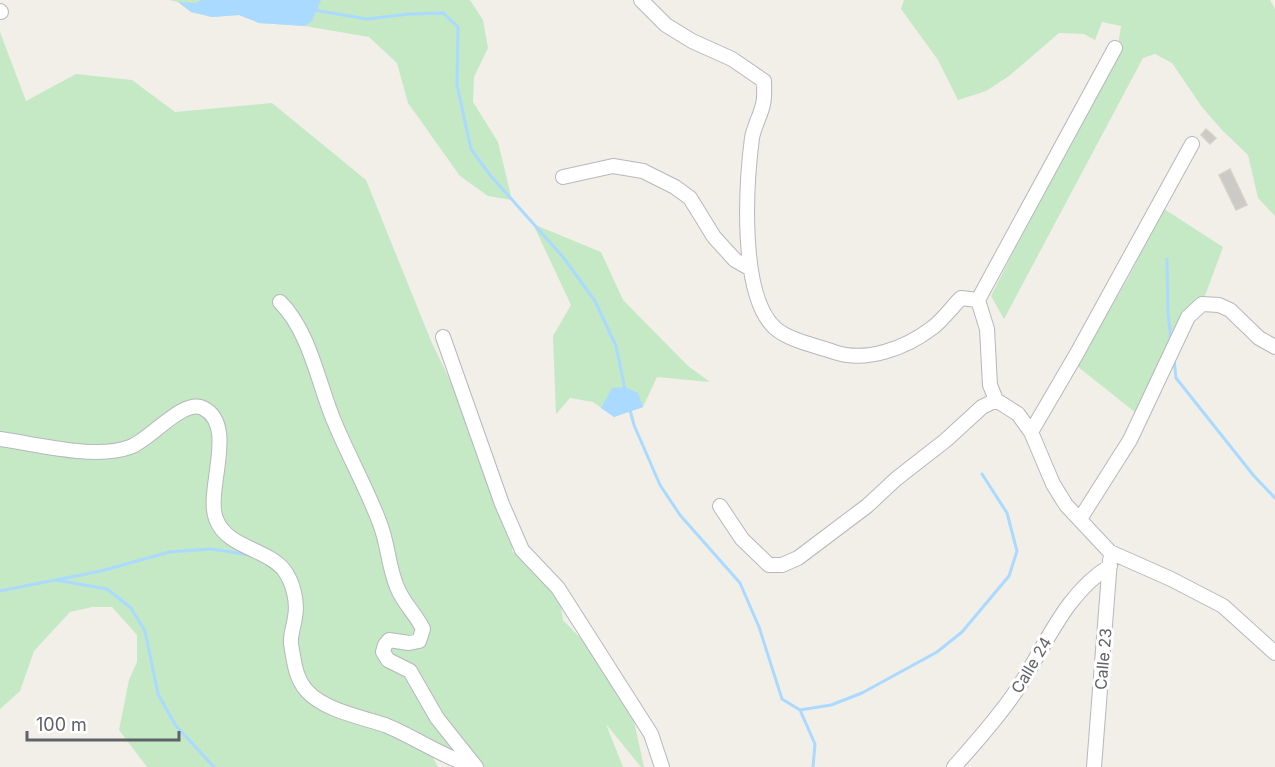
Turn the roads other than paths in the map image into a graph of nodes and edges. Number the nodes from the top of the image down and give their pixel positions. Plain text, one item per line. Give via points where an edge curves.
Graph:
1 (640, 0) edge
2 (1115, 48) dead end
3 (1192, 144) dead end
4 (563, 177) dead end
5 (749, 268) junction
6 (978, 300) junction
7 (280, 302) dead end
8 (443, 337) dead end
9 (1275, 347) edge
10 (996, 400) junction
11 (1031, 432) junction
12 (0, 439) edge
13 (720, 506) dead end
14 (1080, 519) junction
15 (1110, 559) junction
16 (1275, 653) edge
17 (475, 767) edge
18 (662, 767) edge
19 (954, 767) edge
20 (1094, 767) edge

1 - 5 street via 666,25 732,59 764,81 764,103 753,135 748,183
2 - 6 street
3 - 11 street
4 - 5 street via 613,166 643,171 690,198 714,237 735,260
5 - 6 street via 754,294 766,319 776,329 840,354 889,351 933,327 961,298
6 - 10 street via 987,329 990,385
7 - 17 street via 289,311 306,346 334,421 380,522 396,587 423,629 419,640 389,640 383,652 388,660 410,671 437,718
8 - 18 street via 522,550 558,588 651,734
9 - 14 street via 1259,338 1230,310 1219,304 1202,304 1188,317 1130,440
10 - 11 street via 1018,414
10 - 13 street via 982,407 867,506 782,566 769,566 742,539
11 - 14 street via 1053,484
12 - 17 street via 117,451 134,446 188,407 205,409 214,417 219,436 213,505 216,520 233,539 283,568 291,582 296,614 291,640 299,681 308,692 345,714 385,725
14 - 15 street
15 - 16 street via 1171,579 1223,606
15 - 19 street, Calle 24 via 1068,604 1006,706
15 - 20 street, Calle 23

